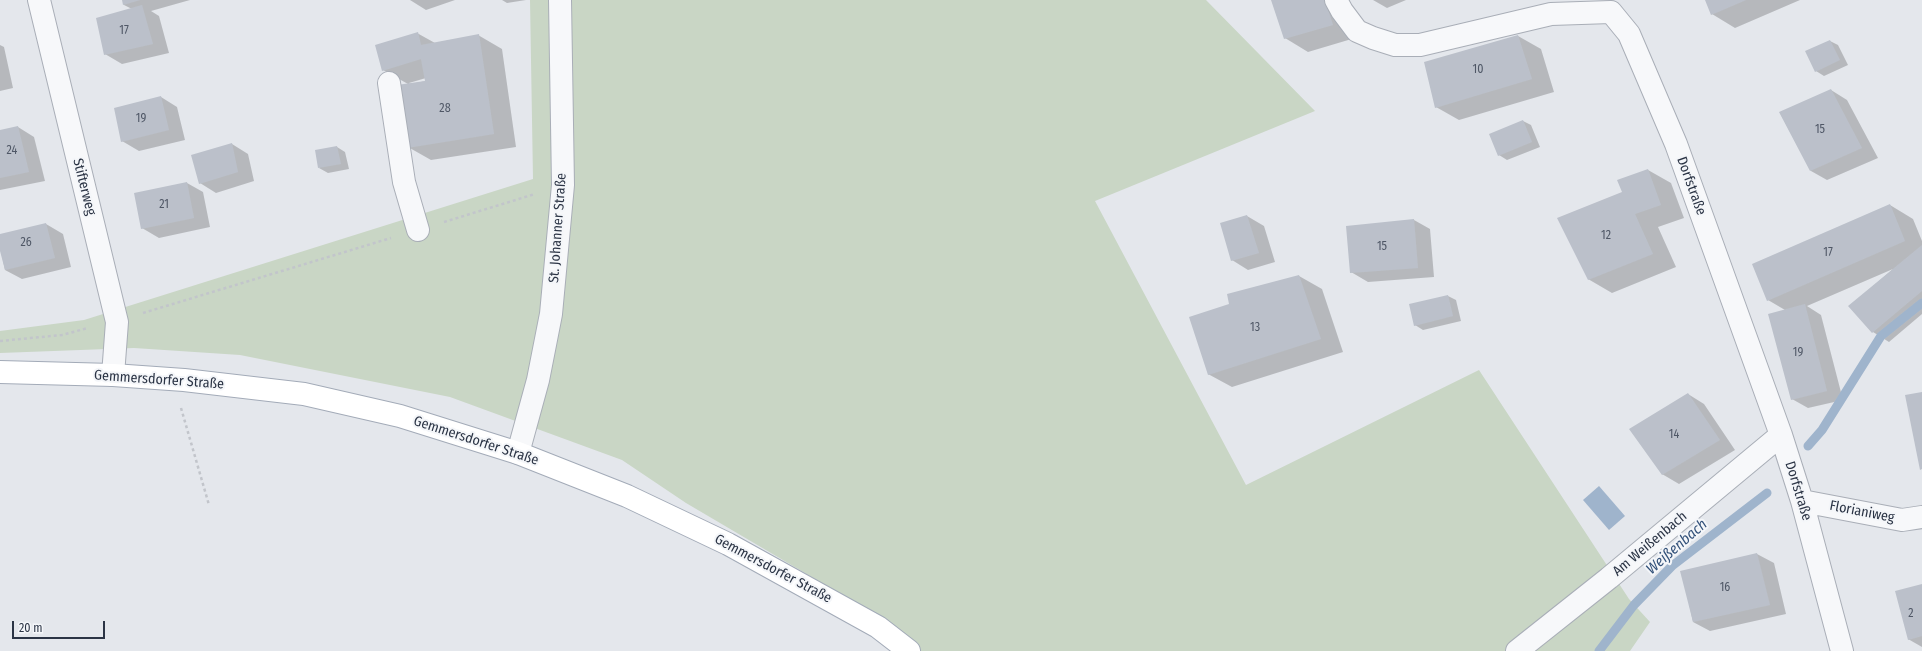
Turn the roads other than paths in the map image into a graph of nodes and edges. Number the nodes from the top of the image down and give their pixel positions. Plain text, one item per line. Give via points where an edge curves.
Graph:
1 (39, 0) edge
2 (560, 0) edge
3 (1336, 0) edge
4 (1613, 6) edge
5 (389, 83) dead end
6 (418, 230) road end
7 (0, 372) edge
8 (113, 375) junction
9 (1781, 435) junction
10 (518, 452) junction
11 (1802, 501) junction
12 (1922, 517) edge
13 (909, 651) edge
14 (1517, 651) edge
15 (1842, 651) edge

1 - 8 street, Stifterweg via 117,322
2 - 10 street, St. Johanner Straße via 563,186 551,314 538,380
3 - 4 street, Dorfstraße via 1357,31 1395,45 1420,45 1551,14
4 - 9 street, Dorfstraße via 1629,34 1676,144
5 - 6 street via 404,182
7 - 8 main road, Gemmersdorfer Straße
8 - 10 main road, Gemmersdorfer Straße via 184,380 304,394 400,416
9 - 11 street, Dorfstraße
9 - 14 street, Am Weißenbach
10 - 13 main road, Gemmersdorfer Straße via 627,496 728,544 878,627
11 - 12 street, Florianiweg via 1902,520
11 - 15 street, Dorfstraße

